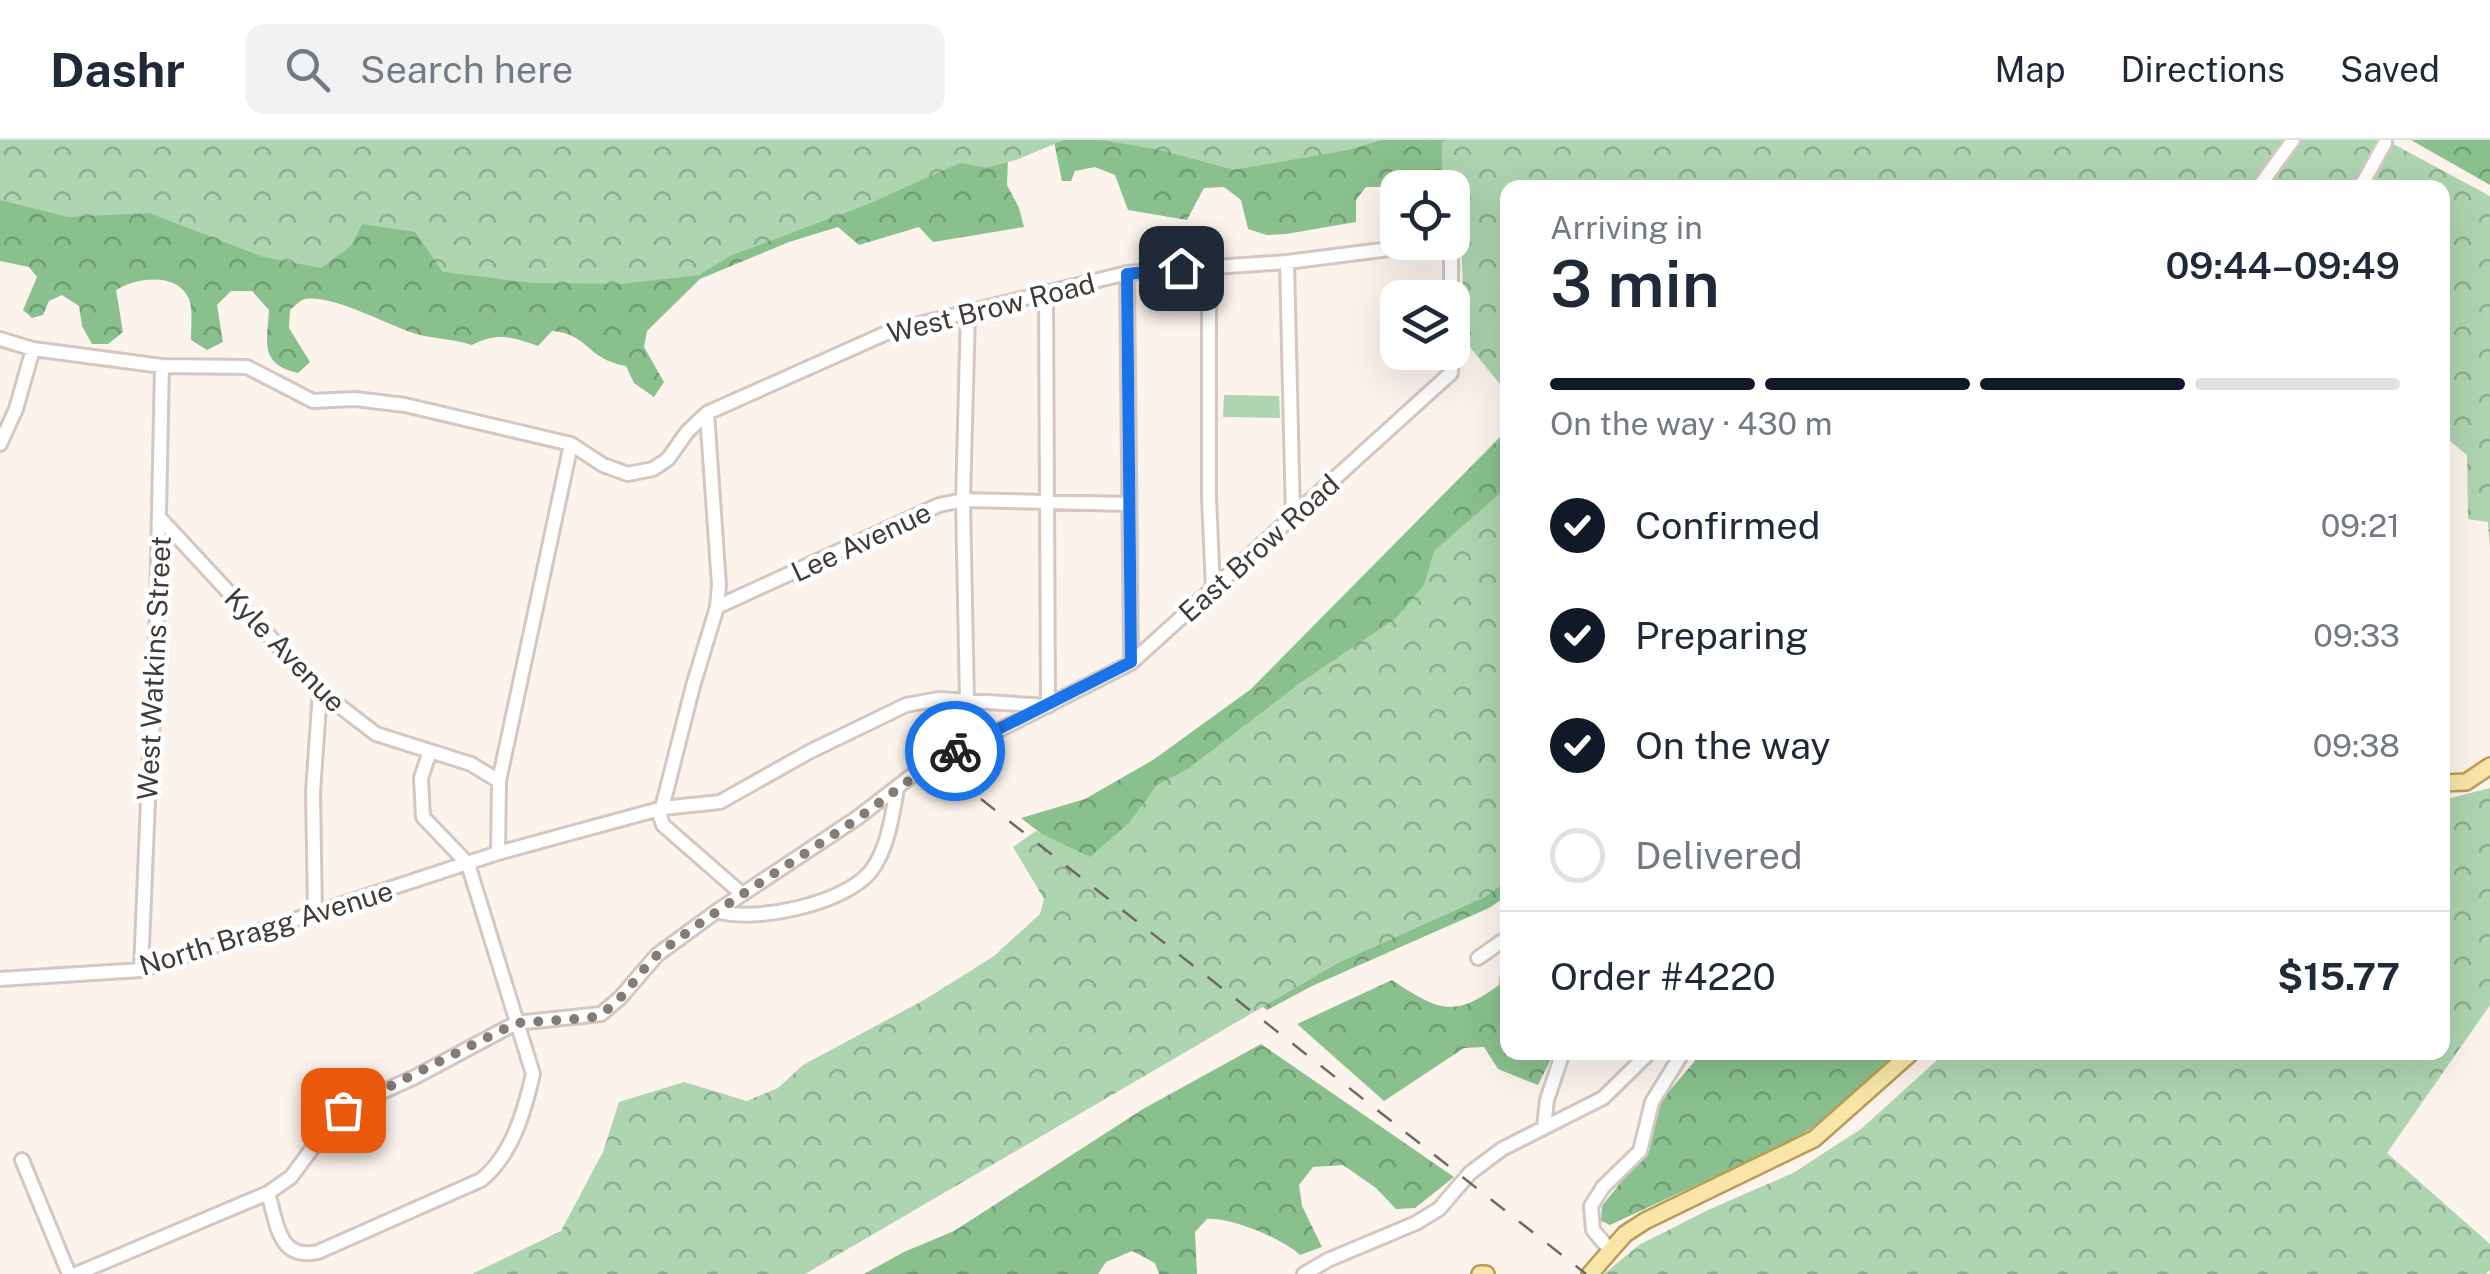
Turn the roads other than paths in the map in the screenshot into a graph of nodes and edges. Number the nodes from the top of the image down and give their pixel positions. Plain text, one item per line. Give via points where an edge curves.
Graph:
1 (2293, 140) edge
2 (2385, 143) dead end
3 (2264, 180) edge
4 (2364, 180) edge
5 (1380, 250) edge
6 (1286, 262) junction
7 (1209, 265) junction
8 (1127, 274) junction
9 (1046, 292) junction
10 (968, 311) junction
11 (0, 339) edge
12 (33, 349) junction
13 (162, 366) junction
14 (1451, 370) edge
15 (708, 413) junction
16 (0, 444) edge
17 (571, 444) junction
18 (964, 500) junction
19 (1048, 500) junction
20 (1129, 504) junction
21 (160, 518) junction
22 (1293, 518) junction
23 (1213, 589) junction
24 (717, 607) junction
25 (1131, 662) junction
26 (320, 692) junction
27 (968, 702) junction
28 (1048, 706) junction
29 (430, 751) junction
30 (2490, 766) edge
31 (499, 781) junction
32 (2450, 783) edge
33 (897, 790) junction
34 (662, 808) junction
35 (498, 853) junction
36 (468, 864) junction
37 (742, 894) junction
38 (717, 910) junction
39 (315, 913) junction
40 (1500, 943) edge
41 (1478, 958) dead end
42 (141, 970) junction
43 (0, 979) edge
44 (516, 1023) junction
45 (1560, 1060) edge
46 (1642, 1060) edge
47 (1678, 1060) edge
48 (1903, 1060) edge
49 (1544, 1127) junction
50 (22, 1160) dead end
51 (268, 1193) junction
52 (1610, 1250) junction
53 (1594, 1270) edge
54 (72, 1274) edge
55 (1304, 1274) edge

1 - 3 street
2 - 4 street
5 - 6 street, West Brow Road
6 - 7 street, West Brow Road
6 - 22 street
7 - 8 street, West Brow Road
7 - 23 street
8 - 9 street, West Brow Road
8 - 20 street
9 - 10 street, West Brow Road
9 - 19 street
10 - 15 street, West Brow Road via 879,336
10 - 18 street
11 - 12 street, West Brow Road
12 - 13 street, West Brow Road
12 - 16 street
13 - 17 street, West Brow Road via 248,368 314,402 405,405
13 - 21 street, West Watkins Street
14 - 22 street, East Brow Road
15 - 17 street, West Brow Road via 668,459 637,474 603,465
15 - 24 street
17 - 31 street
18 - 19 street, Lee Avenue
18 - 24 street, Lee Avenue via 926,511
18 - 27 street
19 - 20 street, Lee Avenue
19 - 28 street
20 - 25 street
21 - 26 street, Kyle Avenue
21 - 42 street, West Watkins Street
22 - 23 street, East Brow Road
23 - 25 street, East Brow Road
24 - 34 street
25 - 28 street, East Brow Road
26 - 29 street, Kyle Avenue via 376,734
26 - 39 street
27 - 28 street
27 - 34 street via 906,705 720,802
28 - 33 street, East Brow Road via 977,738
29 - 31 street, Kyle Avenue
29 - 36 street via 420,778 423,817
30 - 32 main road via 2466,782
31 - 35 street
33 - 37 street, East Brow Road
33 - 38 street via 881,854 864,879 804,906 764,915
34 - 35 street
34 - 37 street via 663,825
35 - 36 street, North Bragg Avenue
36 - 39 street, North Bragg Avenue
36 - 44 street
37 - 38 street, East Brow Road
38 - 44 street, East Brow Road via 657,955 601,1014
39 - 42 street, North Bragg Avenue
40 - 41 street
42 - 43 street, North Bragg Avenue
44 - 51 street, East Brow Road via 343,1110 291,1176
44 - 51 street via 533,1074 501,1162 480,1180 302,1255 288,1248
45 - 49 street
46 - 49 street via 1603,1098
47 - 52 street via 1652,1102 1640,1151 1590,1206 1594,1230
48 - 52 main road via 1814,1139 1646,1221
49 - 55 street via 1470,1173 1440,1209 1416,1224
50 - 54 street
51 - 54 street, East Brow Road
52 - 53 main road

